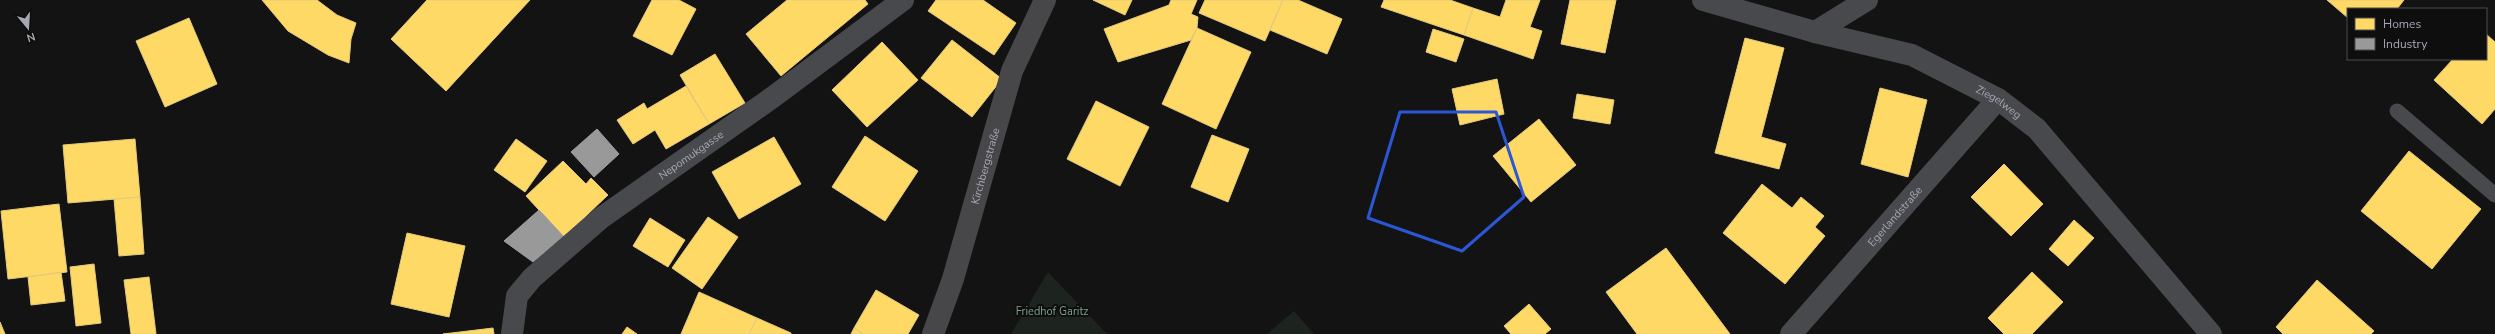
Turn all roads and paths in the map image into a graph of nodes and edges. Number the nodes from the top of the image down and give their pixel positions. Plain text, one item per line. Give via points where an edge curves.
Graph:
1 (903, 0) edge
2 (1045, 0) edge
3 (1703, 0) edge
4 (1867, 0) edge
5 (1815, 32) junction
6 (1998, 99) junction
7 (2397, 110) dead end
8 (2495, 195) edge
9 (512, 334) edge
10 (933, 334) edge
11 (1791, 334) edge
12 (2211, 334) edge

1 - 9 street, Nepomukgasse via 773,97 602,218 532,278 516,296
2 - 10 street, Kirchbergstraße via 1012,71 952,279
3 - 5 street, Ziegelweg
4 - 5 street
5 - 6 street, Ziegelweg via 1912,55
6 - 11 street, Egerlandstraße
6 - 12 street, Ziegelweg via 2037,129
7 - 8 lane

